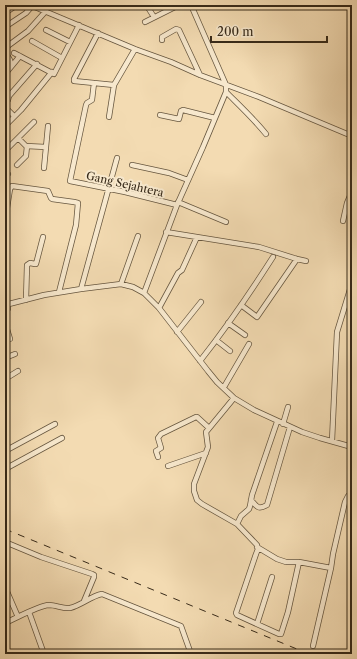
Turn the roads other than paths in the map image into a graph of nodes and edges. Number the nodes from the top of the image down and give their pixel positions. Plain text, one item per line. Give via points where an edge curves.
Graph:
1 (17, 5) edge
2 (180, 5) edge
3 (191, 5) edge
4 (31, 6) edge
5 (147, 6) dead end
6 (45, 12) junction
7 (5, 13) edge
8 (154, 17) junction
9 (145, 22) dead end
10 (79, 25) junction
11 (5, 27) edge
12 (46, 30) dead end
13 (98, 33) junction
14 (162, 40) dead end
15 (32, 41) dead end
16 (70, 42) junction
17 (5, 48) edge
18 (135, 49) junction
19 (14, 52) dead end
20 (5, 53) edge
21 (20, 56) junction
22 (62, 58) junction
23 (37, 64) junction
24 (5, 70) edge
25 (52, 72) junction
26 (5, 74) edge
27 (200, 75) junction
28 (94, 83) junction
29 (114, 85) junction
30 (226, 85) junction
31 (226, 92) junction
32 (5, 104) edge
33 (5, 107) edge
34 (160, 115) dead end
35 (14, 116) junction
36 (109, 117) dead end
37 (215, 118) junction
38 (34, 122) dead end
39 (5, 126) edge
40 (48, 126) dead end
41 (266, 134) dead end
42 (352, 136) edge
43 (18, 138) junction
44 (27, 146) junction
45 (46, 147) junction
46 (5, 151) edge
47 (117, 158) dead end
48 (17, 165) dead end
49 (132, 165) dead end
50 (44, 168) dead end
51 (188, 180) junction
52 (108, 189) junction
53 (352, 191) edge
54 (177, 204) junction
55 (7, 208) dead end
56 (343, 221) dead end
57 (226, 222) dead end
58 (166, 232) junction
59 (138, 236) dead end
60 (43, 237) dead end
61 (197, 237) junction
62 (273, 257) dead end
63 (297, 259) junction
64 (306, 261) dead end
65 (352, 282) edge
66 (121, 284) junction
67 (81, 289) junction
68 (59, 292) junction
69 (144, 293) junction
70 (26, 300) junction
71 (201, 302) dead end
72 (6, 305) edge
73 (241, 305) junction
74 (159, 308) junction
75 (5, 312) edge
76 (5, 323) edge
77 (228, 323) junction
78 (177, 332) junction
79 (245, 335) dead end
80 (10, 339) dead end
81 (216, 340) junction
82 (249, 344) dead end
83 (230, 351) dead end
84 (15, 354) dead end
85 (5, 358) edge
86 (200, 361) junction
87 (18, 371) dead end
88 (5, 379) edge
89 (224, 387) junction
90 (234, 398) junction
91 (288, 407) dead end
92 (278, 422) junction
93 (54, 424) dead end
94 (283, 424) junction
95 (290, 427) junction
96 (209, 428) junction
97 (62, 438) dead end
98 (332, 441) junction
99 (352, 447) edge
100 (5, 451) edge
101 (206, 453) junction
102 (158, 456) dead end
103 (168, 466) dead end
104 (5, 470) edge
105 (352, 495) edge
106 (251, 500) junction
107 (237, 524) junction
108 (5, 542) edge
109 (257, 547) junction
110 (299, 562) junction
111 (332, 568) junction
112 (272, 577) dead end
113 (5, 588) edge
114 (84, 601) junction
115 (29, 612) junction
116 (18, 617) junction
117 (5, 623) edge
118 (257, 624) junction
119 (313, 646) dead end
120 (44, 654) edge
121 (190, 654) edge

1 - 7 street
2 - 8 street
3 - 30 street
4 - 6 street
4 - 11 street via 26,13
5 - 8 street
6 - 10 street
6 - 17 street via 28,31
8 - 9 street
10 - 13 street
10 - 16 street
12 - 16 street
13 - 18 street
13 - 28 street via 74,79 75,82
14 - 27 street via 162,37 176,29 179,30
15 - 22 street
16 - 22 street
18 - 27 street
18 - 29 street
19 - 21 street
20 - 24 street via 11,62
21 - 23 street
21 - 26 street
22 - 25 street via 54,74
23 - 25 street
23 - 32 street
25 - 35 street
27 - 30 street
28 - 29 street
28 - 52 street, Gang Sejahtera via 92,100 86,105 70,181
29 - 36 street
30 - 31 street
30 - 42 street
31 - 37 street
31 - 41 street
33 - 35 street
34 - 37 street via 179,119 183,110
35 - 39 street
37 - 51 street
38 - 43 street
40 - 45 street
43 - 44 street
43 - 46 street
44 - 45 street
44 - 48 street via 26,156
45 - 50 street
47 - 52 street
49 - 51 street
51 - 54 street
52 - 54 street, Gang Sejahtera
52 - 67 street
53 - 56 street
54 - 57 street, Gang Sejahtera
54 - 58 street
55 - 68 street via 12,186 48,191 52,199 78,204 76,224
58 - 61 street
58 - 69 street
59 - 66 street
60 - 70 street via 36,264 28,264
61 - 63 street via 259,247
61 - 74 street via 182,270
62 - 73 street
63 - 64 street
63 - 73 street via 258,317
65 - 98 street via 337,332
66 - 67 street
66 - 69 street
67 - 68 street
68 - 70 street
69 - 74 street
70 - 72 street
71 - 78 street
72 - 75 street via 8,309
73 - 77 street
74 - 78 street
76 - 80 street
77 - 79 street
77 - 81 street
78 - 86 street
81 - 83 street
81 - 86 street
82 - 89 street
84 - 85 street
86 - 89 street
87 - 88 street
89 - 90 street
90 - 92 street
90 - 96 street
91 - 94 street
92 - 94 street
92 - 106 street
93 - 100 street
94 - 95 street
95 - 98 street
95 - 106 street via 267,505 258,507
96 - 101 street via 206,433
96 - 102 street via 196,417 161,434 158,438 161,449 156,451
97 - 104 street
98 - 99 street
101 - 103 street
101 - 107 street via 194,484 197,500
105 - 111 street via 348,496 345,502
106 - 107 street via 249,509
107 - 109 street
108 - 114 street via 94,575
109 - 110 street via 277,559
109 - 118 street via 236,613
110 - 111 street
110 - 118 street via 282,633
111 - 119 street
112 - 118 street
113 - 116 street
114 - 115 street via 72,608 46,605
114 - 121 street via 102,594 179,625
115 - 116 street
115 - 120 street
116 - 117 street

